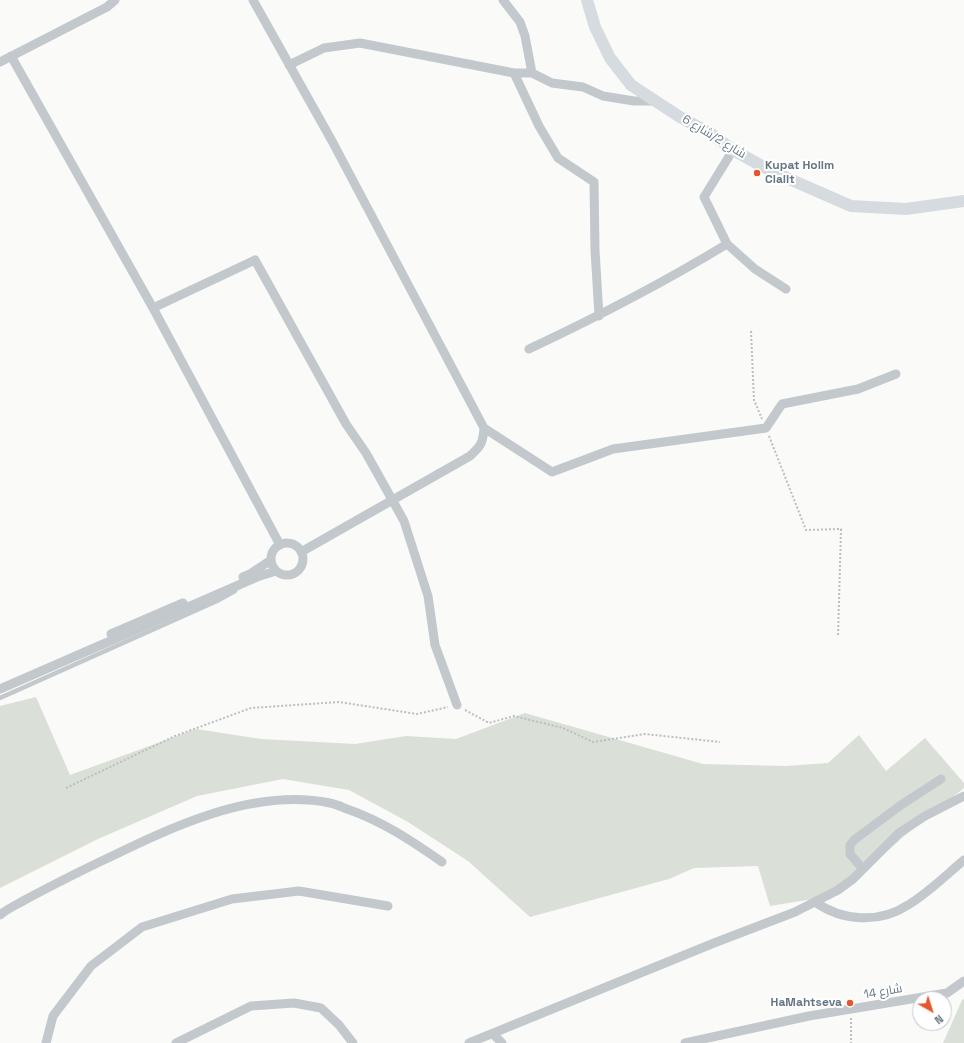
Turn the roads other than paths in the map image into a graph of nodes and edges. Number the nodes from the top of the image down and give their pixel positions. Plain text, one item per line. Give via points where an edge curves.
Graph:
1 (115, 0) edge
2 (252, 0) edge
3 (503, 0) edge
4 (587, 0) edge
5 (11, 56) junction
6 (0, 62) edge
7 (289, 65) junction
8 (514, 73) junction
9 (532, 73) junction
10 (655, 101) junction
11 (733, 150) junction
12 (964, 200) edge
13 (727, 244) junction
14 (786, 289) dead end
15 (152, 308) junction
16 (599, 316) junction
17 (529, 349) dead end
18 (896, 374) dead end
19 (484, 428) junction
20 (392, 500) junction
21 (280, 545) junction
22 (301, 552) junction
23 (271, 560) junction
24 (276, 571) junction
25 (257, 577) junction
26 (0, 683) edge
27 (0, 689) edge
28 (0, 698) edge
29 (457, 705) road end
30 (942, 779) dead end
31 (964, 796) edge
32 (964, 860) edge
33 (442, 862) dead end
34 (863, 869) junction
35 (815, 902) junction
36 (388, 906) dead end
37 (0, 915) edge
38 (964, 980) edge
39 (493, 1034) junction
40 (46, 1043) edge
41 (176, 1043) edge
42 (353, 1043) edge
43 (469, 1043) edge
44 (502, 1043) edge
45 (685, 1043) edge

1 - 5 street via 107,7
2 - 7 street
3 - 9 street via 520,22
4 - 10 street, شارع 2/شارع 6 via 595,27 610,58 631,85
5 - 6 street
5 - 15 street
7 - 8 street via 324,48 360,43
7 - 19 street
8 - 9 street
8 - 16 street via 539,126 558,158 594,182
9 - 10 street via 552,83 583,87 603,96 634,101
10 - 11 street, شارع 2/شارع 6 via 713,135
11 - 12 street, شارع 2/شارع 6 via 771,171 851,206 906,209
11 - 13 street via 704,197
13 - 14 street via 755,269
13 - 16 street
15 - 20 street via 255,260 346,424 366,453
15 - 21 street
16 - 17 street
18 - 19 street via 858,389 782,404 766,428 613,449 552,472
19 - 20 street via 483,441 470,456
20 - 22 street
20 - 29 street via 404,521 428,596 435,645
21 - 22 street via 294,545
21 - 23 street via 273,551
22 - 24 street via 301,566 295,573 286,575
23 - 24 street
23 - 26 street via 250,574
24 - 25 street
25 - 27 street
25 - 28 lane via 217,601
30 - 34 street via 854,840 850,845 850,854
31 - 34 street via 899,833
32 - 35 street via 908,906 894,912 875,917 846,916 829,911
33 - 37 street via 408,838 359,813 331,803 276,800 241,806 198,818 47,888
34 - 35 street via 838,890
35 - 39 street
36 - 40 street via 299,891 232,899 142,928 91,966 53,1016
38 - 45 street, شارع 14 via 947,993 810,1016
39 - 43 street
39 - 44 street
41 - 42 street via 250,1006 294,1003 321,1008

